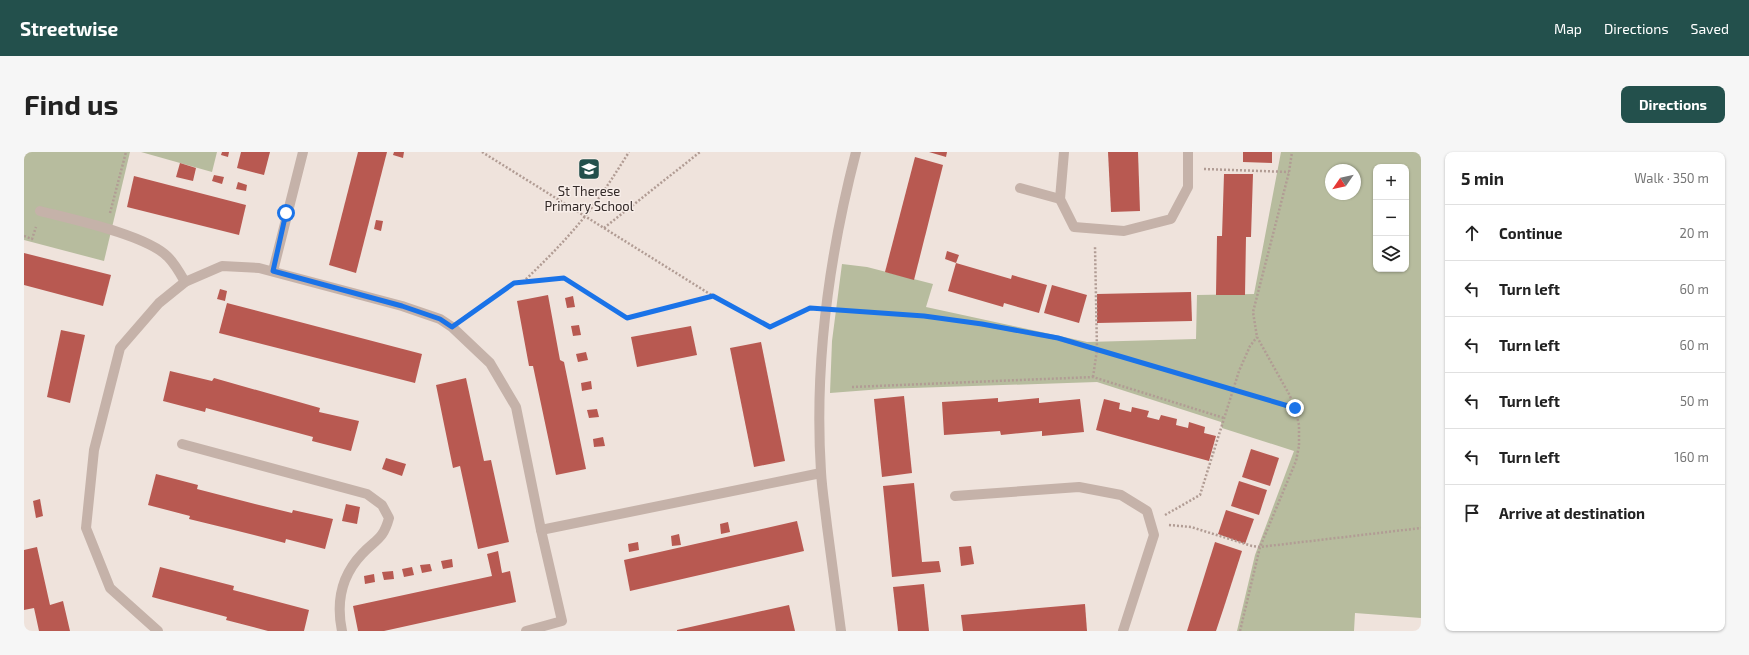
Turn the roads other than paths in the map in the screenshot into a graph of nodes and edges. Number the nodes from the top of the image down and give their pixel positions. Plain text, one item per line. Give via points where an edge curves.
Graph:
1 (303, 152) edge
2 (856, 152) edge
3 (1064, 152) edge
4 (1188, 152) edge
5 (1020, 188) dead end
6 (1060, 199) junction
7 (40, 211) dead end
8 (273, 271) junction
9 (185, 282) junction
10 (182, 444) dead end
11 (820, 473) junction
12 (955, 496) dead end
13 (541, 530) junction
14 (563, 626) edge
15 (158, 631) edge
16 (342, 631) edge
17 (526, 631) edge
18 (841, 631) edge
19 (1123, 631) edge

1 - 8 street
2 - 11 street via 844,198 826,308 819,388
3 - 6 street
4 - 6 street via 1188,187 1171,219 1124,231 1074,227
5 - 6 street
7 - 9 street via 106,229 150,245 167,256
8 - 9 street via 222,266
8 - 13 street via 440,319 490,363 516,407
9 - 15 street via 159,303 120,348 94,450 86,528 110,588
10 - 16 street via 367,494 382,505 389,518 385,531 362,554 347,575 340,593
11 - 13 street
11 - 18 street
12 - 19 street via 1079,487 1121,496 1147,511 1154,536
13 - 14 street
14 - 17 street

